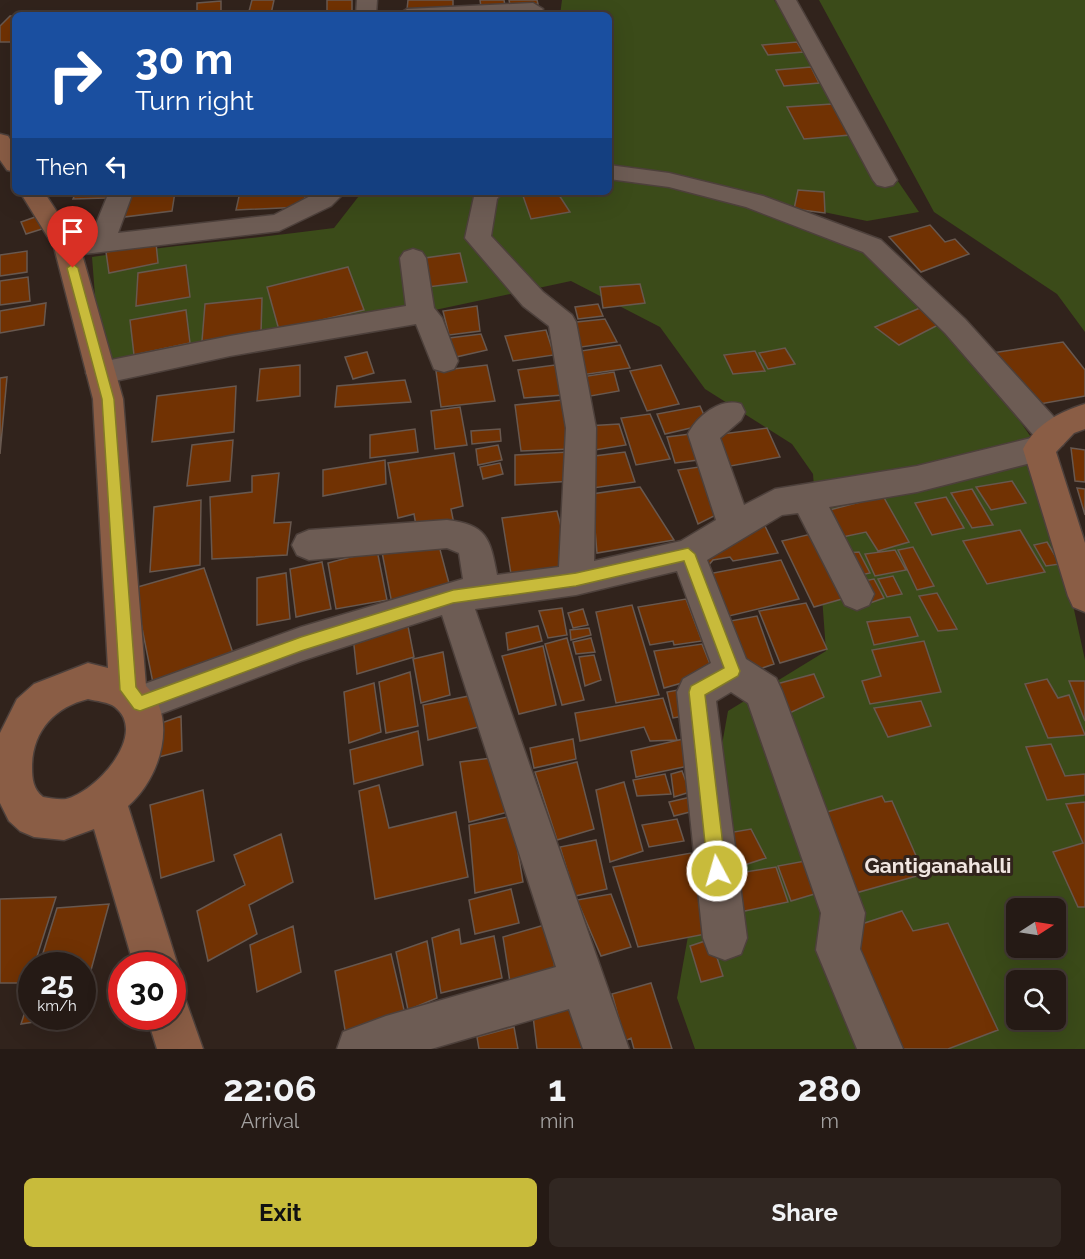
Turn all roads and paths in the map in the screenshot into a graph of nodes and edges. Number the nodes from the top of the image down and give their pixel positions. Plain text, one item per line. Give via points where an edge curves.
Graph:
1 (786, 0) edge
2 (533, 9) dead end
3 (470, 12) edge
4 (0, 141) edge
5 (12, 160) edge
6 (612, 172) edge
7 (885, 180) dead end
8 (34, 195) edge
9 (120, 195) edge
10 (329, 195) edge
11 (485, 195) edge
12 (101, 243) junction
13 (67, 247) junction
14 (413, 258) dead end
15 (422, 313) junction
16 (444, 361) dead end
17 (101, 373) junction
18 (730, 412) dead end
19 (1085, 416) edge
20 (1045, 442) junction
21 (807, 498) junction
22 (735, 527) junction
23 (309, 545) dead end
24 (688, 554) junction
25 (576, 580) junction
26 (857, 594) dead end
27 (468, 595) junction
28 (1085, 596) edge
29 (732, 671) junction
30 (134, 697) junction
31 (3, 790) edge
32 (106, 801) junction
33 (725, 938) dead end
34 (152, 952) edge
35 (583, 982) junction
36 (174, 1030) edge
37 (180, 1049) edge
38 (360, 1049) edge
39 (606, 1049) edge
40 (880, 1049) edge

1 - 7 street
2 - 3 street
4 - 5 street
6 - 20 street via 669,180 754,201 872,246 956,326
8 - 13 street
9 - 12 street
10 - 12 street via 279,223
11 - 25 street via 478,238 533,299 562,322 581,428
12 - 13 street
13 - 17 street
14 - 15 street
15 - 16 street via 428,318
15 - 17 street
17 - 30 street via 108,399
18 - 22 street via 704,434
19 - 20 street via 1063,425
20 - 21 street via 916,479
20 - 28 street
21 - 22 street via 775,503
21 - 26 street
22 - 24 street
23 - 27 street via 463,536 475,546
24 - 25 street
24 - 29 street
25 - 27 street
27 - 30 street
27 - 35 street
29 - 33 street via 696,692
29 - 40 street via 763,691 843,913 838,950
30 - 31 street via 109,682 87,681 64,687 41,701 22,720 9,743
30 - 32 street via 146,721 145,741 138,763
31 - 32 street via 16,807 35,817 57,820 82,814
32 - 34 street
35 - 38 street
35 - 39 street
36 - 37 street

